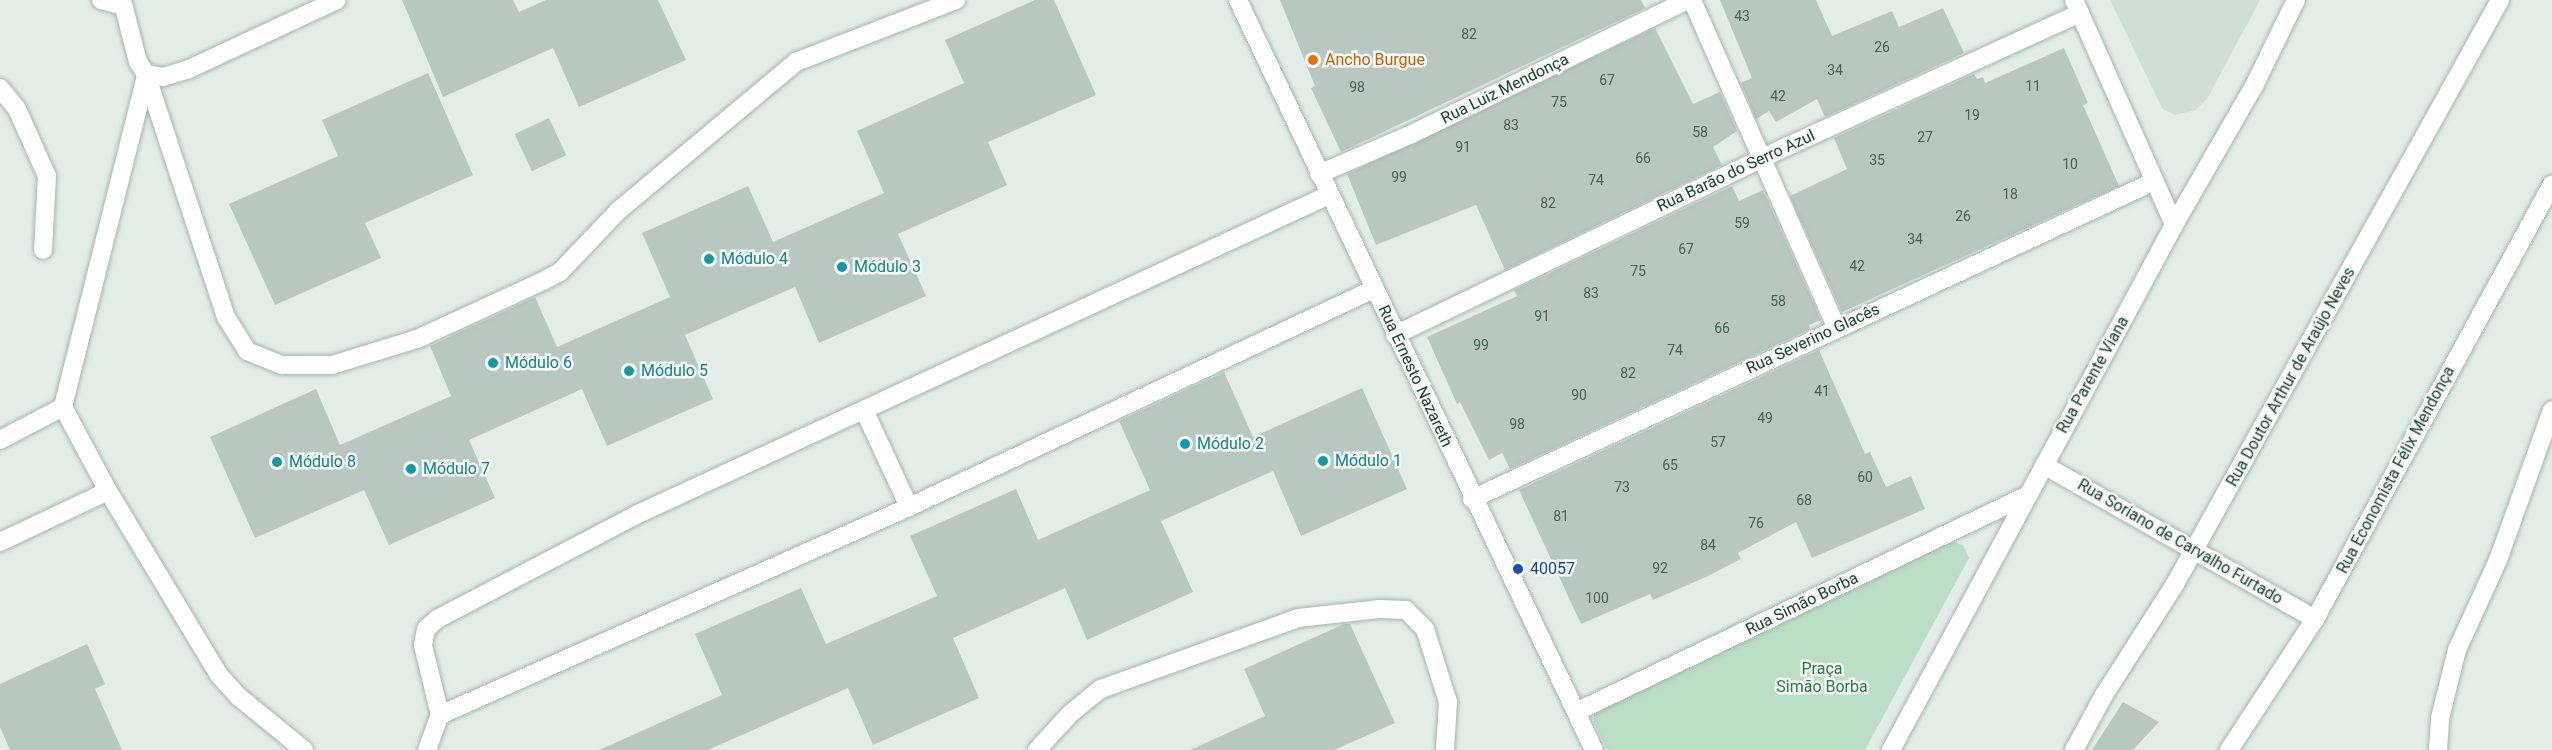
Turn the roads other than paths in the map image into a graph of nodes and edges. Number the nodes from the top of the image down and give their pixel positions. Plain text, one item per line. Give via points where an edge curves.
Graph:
1 (101, 0) edge
2 (337, 0) edge
3 (956, 0) edge
4 (1238, 0) edge
5 (1690, 0) edge
6 (2295, 0) edge
7 (2500, 0) edge
8 (121, 3) edge
9 (2077, 7) edge
10 (146, 74) junction
11 (0, 88) edge
12 (1762, 159) junction
13 (1318, 174) junction
14 (2155, 181) junction
15 (2552, 184) edge
16 (1329, 195) junction
17 (2174, 225) junction
18 (43, 250) dead end
19 (1374, 289) junction
20 (1836, 327) junction
21 (1395, 335) junction
22 (63, 407) junction
23 (2552, 410) edge
24 (865, 412) junction
25 (0, 440) edge
26 (2044, 465) junction
27 (108, 491) junction
28 (2028, 495) junction
29 (1472, 499) junction
30 (909, 507) junction
31 (0, 542) edge
32 (2194, 550) junction
33 (2315, 620) junction
34 (1576, 712) junction
35 (440, 714) junction
36 (304, 750) edge
37 (427, 750) edge
38 (1037, 750) edge
39 (1445, 750) edge
40 (1594, 750) edge
41 (1891, 750) edge
42 (2074, 750) edge
43 (2229, 750) edge
44 (2438, 750) edge

1 - 8 street
2 - 10 street via 189,69 164,77
3 - 10 street via 796,62 618,211 560,272 543,282 417,339 332,365 282,365 247,351 226,317
4 - 13 street, Rua Ernesto Nazareth
5 - 12 street
5 - 13 street, Rua Luiz Mendonça via 1412,134
6 - 17 street, Rua Parente Viana via 2254,86
7 - 32 street, Rua Doutor Arthur de Araújo Neves
8 - 10 street via 138,62
9 - 12 street, Rua Barão do Serro Azul
9 - 14 street
10 - 22 street
11 - 18 street via 17,109 47,176
12 - 20 street
12 - 21 street, Rua Barão do Serro Azul
13 - 16 street, Rua Ernesto Nazareth
14 - 17 street
14 - 20 street, Rua Severino Glacês
15 - 33 street, Rua Economista Félix Mendonça
16 - 19 street, Rua Ernesto Nazareth
16 - 24 street
17 - 26 street, Rua Parente Viana
19 - 21 street, Rua Ernesto Nazareth
19 - 30 street
20 - 29 street, Rua Severino Glacês via 1567,458
21 - 29 street, Rua Ernesto Nazareth
22 - 25 street
22 - 27 street
23 - 44 street via 2498,560 2457,650 2440,718
24 - 30 street
24 - 35 street via 638,514 436,618 426,629 423,645
26 - 28 street, Rua Parente Viana
26 - 32 street, Rua Soriano de Carvalho Furtado
27 - 31 street
27 - 36 street via 219,675 239,697
28 - 34 street, Rua Simão Borba
28 - 41 street, Rua Parente Viana
29 - 34 street, Rua Ernesto Nazareth
30 - 35 street
32 - 33 street, Rua Soriano de Carvalho Furtado
32 - 42 street, Rua Doutor Arthur de Araújo Neves
33 - 43 street, Rua Economista Félix Mendonça
34 - 40 street, Rua Ernesto Nazareth
35 - 37 street
38 - 39 street via 1071,712 1101,689 1298,618 1379,609 1406,610 1425,629 1448,702

